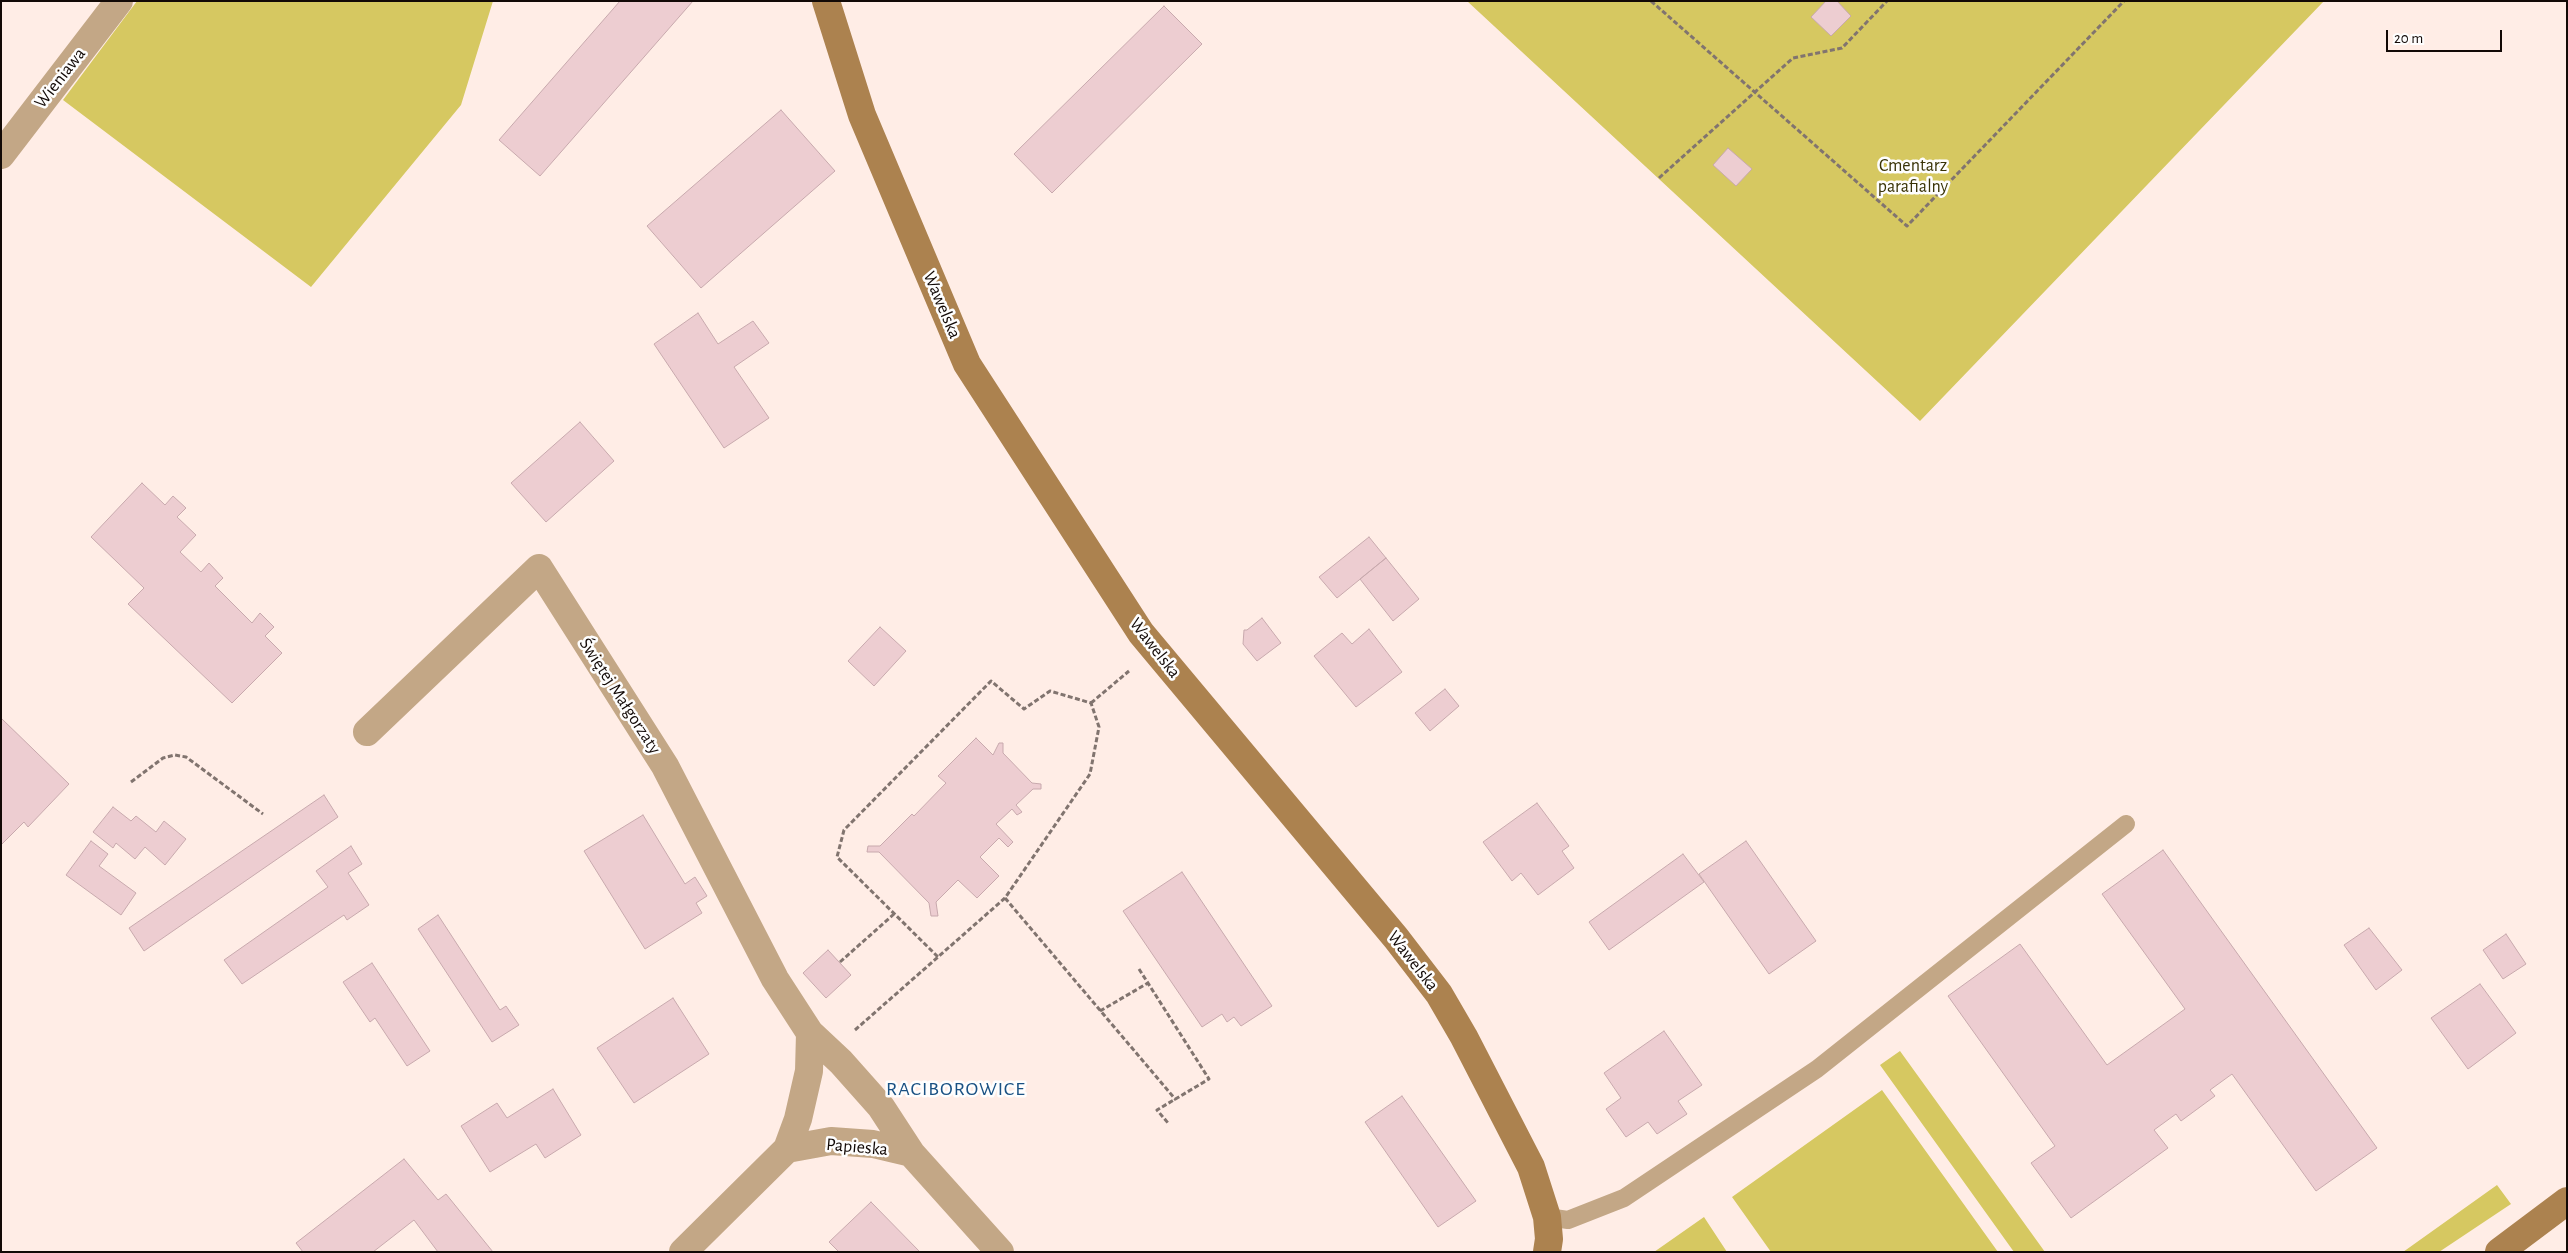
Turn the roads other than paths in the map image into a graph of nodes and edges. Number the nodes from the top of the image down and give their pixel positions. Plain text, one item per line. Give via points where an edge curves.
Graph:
1 (119, 1) edge
2 (826, 1) edge
3 (1, 155) edge
4 (367, 732) dead end
5 (2126, 824) dead end
6 (819, 1042) junction
7 (787, 1149) junction
8 (911, 1153) junction
9 (2567, 1200) edge
10 (1547, 1217) junction
11 (683, 1252) edge
12 (1000, 1252) edge
13 (1547, 1252) edge
14 (2499, 1252) edge

1 - 3 street, Wieniawa
2 - 10 street, Wawelska via 862,115 968,364 1141,633 1439,994 1531,1167
4 - 6 street, Świętej Małgorzaty via 539,568 665,766 775,979
5 - 10 lane via 1817,1069 1624,1198 1568,1220
6 - 7 street
6 - 8 street, Świętej Małgorzaty via 881,1107
7 - 8 street, Papieska via 831,1141 873,1144
7 - 11 street
8 - 12 street, Papieska
9 - 14 street
10 - 13 street, Wawelska

